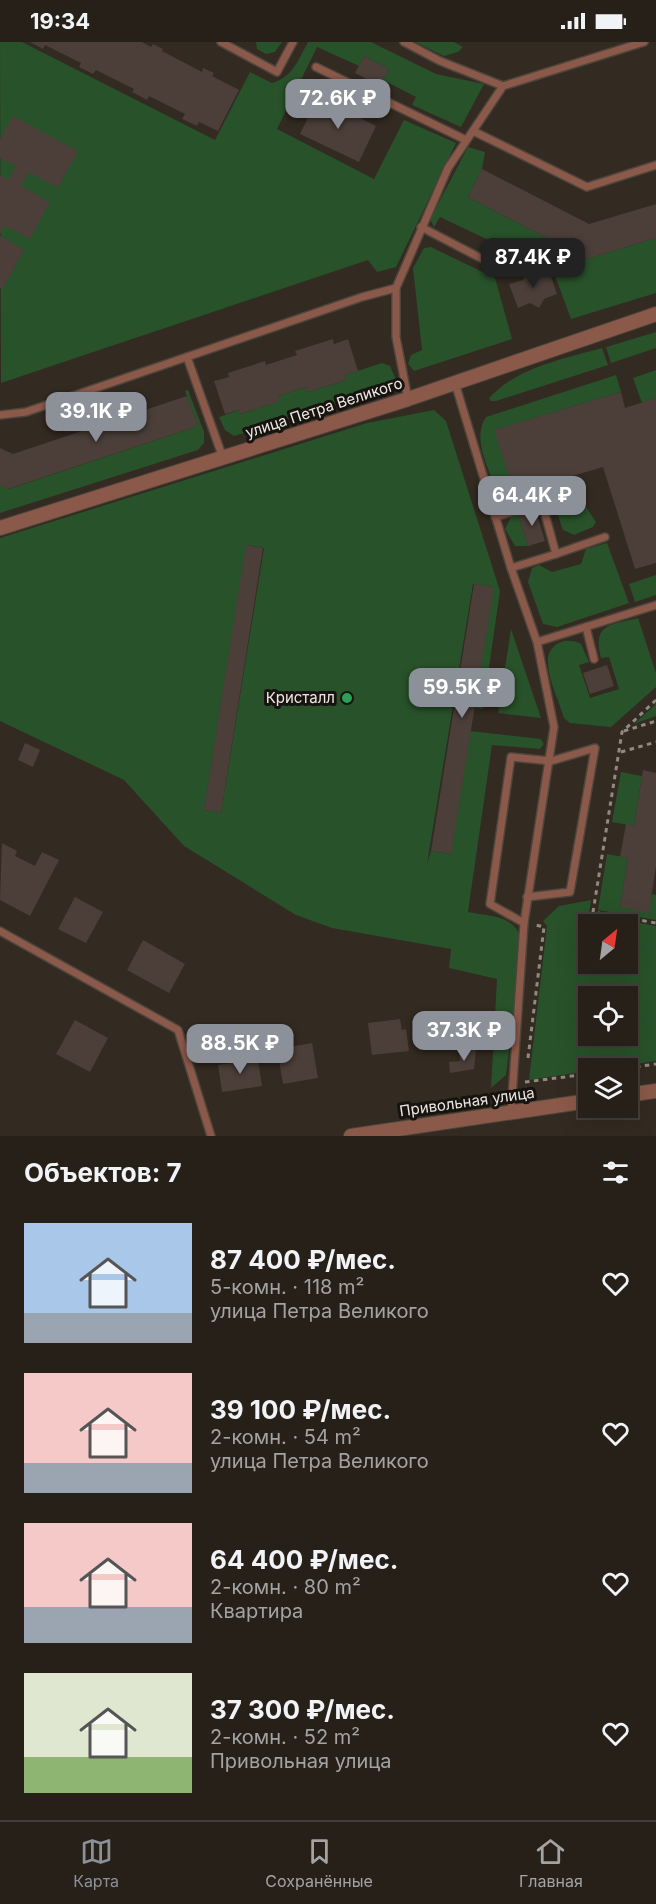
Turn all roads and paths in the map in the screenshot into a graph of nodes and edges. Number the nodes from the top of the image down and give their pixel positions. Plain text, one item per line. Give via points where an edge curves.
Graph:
1 (221, 42) edge
2 (293, 42) edge
3 (404, 42) edge
4 (644, 42) edge
5 (316, 67) dead end
6 (503, 86) junction
7 (473, 131) junction
8 (466, 140) junction
9 (656, 165) edge
10 (421, 227) junction
11 (496, 266) dead end
12 (396, 288) junction
13 (656, 314) edge
14 (187, 357) junction
15 (455, 383) junction
16 (408, 399) junction
17 (0, 415) edge
18 (223, 458) junction
19 (495, 517) junction
20 (0, 528) edge
21 (605, 537) dead end
22 (556, 554) junction
23 (511, 568) junction
24 (656, 605) edge
25 (586, 627) junction
26 (537, 642) junction
27 (594, 659) dead end
28 (656, 700) edge
29 (656, 721) edge
30 (622, 732) junction
31 (656, 742) edge
32 (621, 752) junction
33 (551, 761) junction
34 (527, 897) junction
35 (524, 923) junction
36 (656, 923) edge
37 (0, 932) edge
38 (528, 1061) dead end
39 (656, 1064) edge
40 (638, 1066) edge
41 (527, 1072) dead end
42 (578, 1075) edge
43 (656, 1091) edge
44 (638, 1093) edge
45 (578, 1102) edge
46 (511, 1112) junction
47 (210, 1136) edge
48 (351, 1136) edge

1 - 2 lane via 278,72
3 - 6 lane
4 - 6 lane
5 - 8 lane
6 - 7 lane
7 - 8 lane
7 - 9 lane via 587,187
8 - 10 lane via 448,168
10 - 11 lane
10 - 12 lane
12 - 14 lane
12 - 16 lane via 396,336
13 - 15 street, улица Петра Великого
14 - 17 lane via 26,412
14 - 18 lane
15 - 16 street, улица Петра Великого
15 - 19 lane
16 - 18 street, улица Петра Великого
18 - 20 street, улица Петра Великого
19 - 22 lane via 542,503
19 - 23 lane
21 - 22 lane
22 - 23 lane
23 - 26 lane
24 - 25 lane
25 - 26 lane
25 - 27 lane
26 - 33 lane via 554,727
28 - 30 path
29 - 30 path
30 - 32 path
31 - 32 path
32 - 36 path via 593,912
33 - 34 lane
33 - 34 lane via 595,748 570,892
33 - 35 lane via 511,757 490,904
34 - 35 lane
35 - 38 path via 544,927
35 - 46 lane
37 - 47 lane via 178,1030
39 - 40 path
41 - 42 path via 525,1083
43 - 44 street
45 - 46 street, Привольная улица
46 - 48 street, Привольная улица

